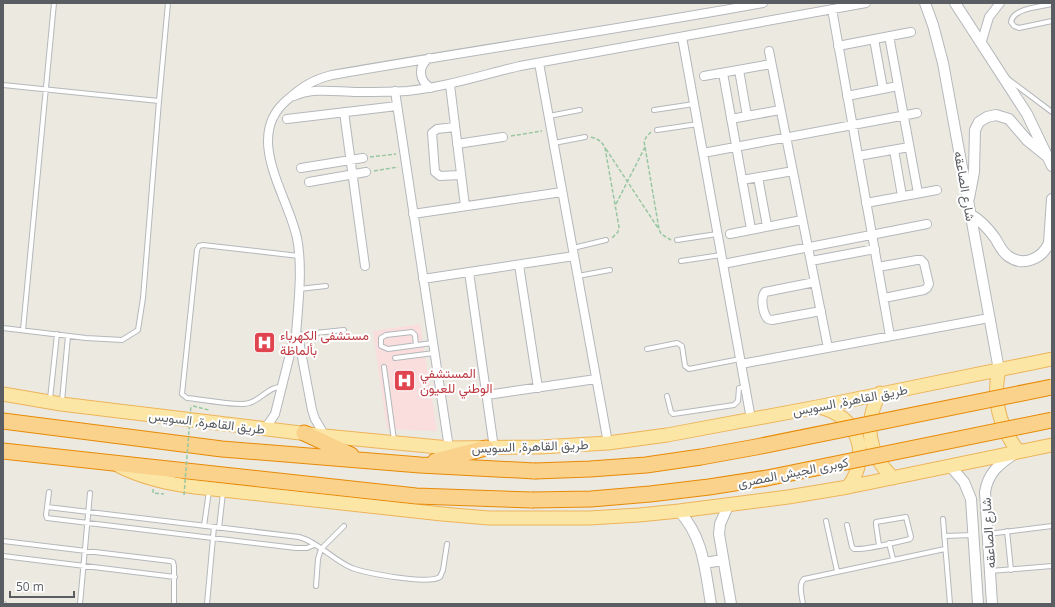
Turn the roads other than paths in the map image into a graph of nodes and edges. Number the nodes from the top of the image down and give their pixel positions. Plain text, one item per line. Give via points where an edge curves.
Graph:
1 (54, 3) edge
2 (168, 3) edge
3 (763, 3) edge
4 (866, 3) edge
5 (925, 3) edge
6 (955, 3) edge
7 (1000, 3) edge
8 (1052, 4) edge
9 (832, 9) junction
10 (1052, 21) edge
11 (911, 32) dead end
12 (889, 36) junction
13 (682, 37) junction
14 (874, 39) junction
15 (980, 44) junction
16 (838, 46) junction
17 (769, 51) dead end
18 (429, 58) junction
19 (539, 63) junction
20 (771, 64) junction
21 (739, 70) junction
22 (723, 73) junction
23 (1001, 74) junction
24 (704, 76) dead end
25 (450, 84) junction
26 (3, 85) edge
27 (898, 86) junction
28 (431, 88) junction
29 (883, 89) junction
30 (46, 90) junction
31 (395, 91) junction
32 (847, 96) junction
33 (288, 99) junction
34 (159, 101) junction
35 (694, 104) junction
36 (397, 106) junction
37 (580, 110) dead end
38 (654, 110) dead end
39 (780, 110) junction
40 (344, 112) junction
41 (1052, 112) edge
42 (917, 113) dead end
43 (548, 116) junction
44 (747, 116) junction
45 (904, 116) junction
46 (287, 118) dead end
47 (731, 119) junction
48 (698, 124) junction
49 (852, 125) junction
50 (455, 127) junction
51 (657, 130) road end
52 (503, 137) road end
53 (585, 137) road end
54 (786, 137) junction
55 (553, 143) junction
56 (457, 144) junction
57 (736, 146) junction
58 (909, 147) junction
59 (894, 150) junction
60 (703, 153) junction
61 (858, 156) junction
62 (363, 158) road end
63 (350, 160) junction
64 (1050, 162) edge
65 (331, 163) junction
66 (301, 168) dead end
67 (793, 171) junction
68 (366, 172) road end
69 (352, 175) junction
70 (461, 175) junction
71 (758, 177) junction
72 (333, 178) junction
73 (742, 180) junction
74 (309, 182) dead end
75 (937, 190) dead end
76 (562, 192) junction
77 (918, 193) junction
78 (902, 196) junction
79 (1052, 199) edge
80 (866, 202) junction
81 (465, 206) junction
82 (969, 209) junction
83 (413, 214) junction
84 (802, 220) junction
85 (927, 224) dead end
86 (767, 226) junction
87 (751, 229) junction
88 (717, 234) junction
89 (730, 234) dead end
90 (872, 235) junction
91 (606, 240) road end
92 (677, 240) road end
93 (808, 247) junction
94 (875, 249) junction
95 (573, 252) junction
96 (299, 256) junction
97 (722, 259) junction
98 (681, 261) dead end
99 (811, 261) junction
100 (519, 264) junction
101 (364, 266) dead end
102 (878, 267) junction
103 (610, 270) dead end
104 (469, 272) junction
105 (577, 276) junction
106 (423, 279) junction
107 (815, 282) junction
108 (326, 286) dead end
109 (299, 290) junction
110 (884, 298) junction
111 (821, 311) junction
112 (989, 318) junction
113 (3, 328) edge
114 (24, 330) junction
115 (344, 330) dead end
116 (57, 334) junction
117 (296, 335) junction
118 (68, 336) junction
119 (890, 336) junction
120 (432, 343) junction
121 (416, 345) junction
122 (828, 348) junction
123 (647, 349) dead end
124 (434, 353) junction
125 (395, 358) dead end
126 (1052, 359) edge
127 (740, 362) junction
128 (384, 367) dead end
129 (999, 370) junction
130 (596, 379) junction
131 (282, 387) junction
132 (745, 387) junction
133 (1052, 387) edge
134 (538, 388) junction
135 (880, 393) junction
136 (3, 394) edge
137 (487, 396) junction
138 (667, 396) dead end
139 (56, 403) junction
140 (817, 407) junction
141 (751, 419) junction
142 (1052, 420) edge
143 (3, 421) edge
144 (262, 429) junction
145 (304, 433) junction
146 (325, 436) junction
147 (394, 443) junction
148 (608, 443) junction
149 (1052, 445) edge
150 (449, 448) junction
151 (490, 448) junction
152 (3, 450) edge
153 (1018, 451) junction
154 (361, 460) junction
155 (111, 462) junction
156 (420, 465) junction
157 (951, 466) junction
158 (893, 478) junction
159 (848, 487) junction
160 (209, 488) junction
161 (224, 490) junction
162 (49, 492) dead end
163 (90, 493) dead end
164 (728, 506) junction
165 (47, 507) junction
166 (679, 511) junction
167 (89, 512) junction
168 (943, 519) dead end
169 (826, 521) dead end
170 (88, 522) junction
171 (846, 525) dead end
172 (204, 526) junction
173 (344, 526) dead end
174 (1052, 526) edge
175 (217, 528) junction
176 (1007, 531) junction
177 (988, 534) junction
178 (973, 535) junction
179 (944, 536) junction
180 (214, 537) junction
181 (3, 541) edge
182 (889, 543) junction
183 (447, 544) dead end
184 (314, 545) junction
185 (880, 545) junction
186 (321, 549) junction
187 (945, 549) junction
188 (85, 551) junction
189 (3, 556) edge
190 (893, 559) junction
191 (723, 560) junction
192 (704, 563) junction
193 (84, 566) junction
194 (1052, 566) edge
195 (1011, 570) junction
196 (837, 571) junction
197 (990, 571) junction
198 (175, 577) junction
199 (316, 586) dead end
200 (80, 604) edge
201 (174, 604) edge
202 (207, 604) edge
203 (711, 604) edge
204 (731, 604) edge
205 (803, 604) edge
206 (950, 604) edge
207 (978, 604) edge
208 (992, 604) edge

1 - 30 lane
2 - 34 lane
3 - 18 street
4 - 9 street
5 - 82 street, شارع الصاعقه via 944,63
6 - 15 street
7 - 15 street via 990,17
8 - 10 lane via 1018,11 1011,22 1020,28
9 - 13 street
9 - 16 street
11 - 12 street
12 - 14 street
12 - 27 street
13 - 19 street
13 - 35 street
14 - 16 street
14 - 29 street
15 - 23 street
16 - 32 street
17 - 20 street
18 - 28 street via 422,65 420,74
18 - 33 street via 325,77 305,85
19 - 25 street
19 - 43 street
20 - 21 street
20 - 39 street
21 - 22 street
21 - 44 street
22 - 24 street
22 - 47 street
23 - 41 lane
23 - 64 street via 1027,114
25 - 28 street
25 - 50 street
26 - 30 lane
27 - 29 street
27 - 45 street
28 - 31 street
29 - 32 street
30 - 34 lane
30 - 114 lane
31 - 33 street via 322,90 304,92
31 - 36 street
32 - 49 street
33 - 96 street via 274,114 268,148 271,166 296,234
34 - 118 lane via 143,298 138,330 122,340
35 - 38 lane
35 - 48 street
36 - 40 street
36 - 83 street
37 - 43 lane
39 - 44 street
39 - 54 street
40 - 46 street
40 - 63 street
42 - 45 street
43 - 55 street
44 - 47 street
45 - 49 street
45 - 58 street
47 - 57 street
48 - 51 lane
48 - 60 street
49 - 54 street
49 - 61 street
50 - 56 street
50 - 70 street via 437,129 432,133 435,172 440,176
52 - 56 street
53 - 55 lane
54 - 57 street
54 - 67 street
55 - 76 street
56 - 70 street
57 - 60 street
57 - 73 street
58 - 59 street
58 - 77 street
59 - 61 street
59 - 78 street
60 - 88 street
61 - 80 street
62 - 63 street
63 - 65 street
63 - 69 street
64 - 82 street via 1009,119 996,115 983,119 974,135 974,172
65 - 66 street
65 - 72 street
67 - 71 street
67 - 84 street
68 - 69 street
69 - 72 street
69 - 101 street
70 - 81 street
71 - 73 street
71 - 86 street
72 - 74 street
73 - 87 street
75 - 77 street
76 - 81 street
76 - 95 street
77 - 78 street
78 - 80 street
79 - 82 street via 1047,248 1036,258 1026,261 1015,260 1006,255 990,231
80 - 90 street
81 - 83 street
82 - 112 street, شارع الصاعقه
83 - 106 street
84 - 86 street
84 - 93 street
85 - 90 street
86 - 87 street
87 - 89 street
88 - 92 lane
88 - 97 street
90 - 93 street
90 - 94 street
91 - 95 lane
93 - 97 street
93 - 99 street
94 - 99 street
94 - 102 street
95 - 100 street
95 - 105 street
96 - 109 street
96 - 131 lane via 203,245 197,252 182,394 187,398 243,404 255,401 275,387
97 - 98 lane
97 - 127 street
99 - 107 street
100 - 104 street
100 - 134 street
102 - 110 street
102 - 110 street via 917,260 924,263 927,288
103 - 105 lane
104 - 106 street
104 - 137 street
105 - 130 street
106 - 120 street
107 - 111 street
107 - 111 street via 764,292 762,297 765,316 772,320
108 - 109 lane
109 - 117 street
110 - 119 street
111 - 122 street
112 - 119 street
112 - 129 street, شارع الصاعقه
113 - 114 lane
114 - 116 lane
115 - 117 lane
116 - 118 lane
116 - 139 lane
117 - 131 street via 292,342
117 - 146 street via 312,410
118 - 139 lane
119 - 122 street
120 - 121 lane
120 - 124 street
121 - 121 lane via 386,349 381,346 380,340 386,335 412,332
122 - 127 street
123 - 127 lane via 680,344 688,369
124 - 125 lane
124 - 150 street
126 - 129 main road, طريق القاهرة, السويس
127 - 132 street
128 - 147 lane
129 - 135 main road, طريق القاهرة, السويس
129 - 153 main road via 996,385 997,409 1005,431
130 - 134 street
130 - 148 street
131 - 144 street via 275,414
132 - 138 lane via 739,388 738,401 734,405 676,414 671,412
132 - 141 street
133 - 156 highway, طريق القاهرة, السويس, bridge via 764,446 638,465 534,471
134 - 137 street
135 - 140 main road, طريق القاهرة, السويس
135 - 158 main road via 872,410 871,438 879,460
136 - 139 main road, طريق القاهرة, السويس
137 - 151 street
139 - 144 main road, طريق القاهرة, السويس
140 - 141 main road, طريق القاهرة, السويس
140 - 159 main road via 841,417 857,438 859,464
141 - 148 main road, طريق القاهرة, السويس
142 - 155 highway, كوبرى الجيش المصرى, bridge via 767,478 709,487 591,499 532,500 416,496
143 - 154 highway, طريق القاهرة, السويس via 222,449
144 - 145 main road, طريق القاهرة, السويس
145 - 146 main road, طريق القاهرة, السويس
145 - 154 highway
146 - 147 main road, طريق القاهرة, السويس
147 - 150 main road, طريق القاهرة, السويس
148 - 151 main road, طريق القاهرة, السويس
149 - 153 main road
150 - 151 main road, طريق القاهرة, السويس
151 - 156 highway
152 - 155 highway
153 - 157 main road
153 - 177 street, شارع الصاعقه via 998,466 988,481 985,498
154 - 156 highway, طريق القاهرة, السويس
155 - 160 main road via 154,480 181,486
157 - 158 main road
157 - 178 street, شارع الصاعقه via 969,493
158 - 159 main road
159 - 164 main road
160 - 161 main road
160 - 172 lane
161 - 166 main road via 489,518 589,518
161 - 175 lane
162 - 165 lane
163 - 167 lane
164 - 166 main road
164 - 191 street via 720,524 719,534
165 - 167 lane
165 - 170 lane via 47,518
166 - 192 street via 698,538
167 - 170 lane
167 - 172 lane
168 - 179 lane
169 - 196 lane
170 - 180 lane
170 - 188 lane
171 - 185 lane via 854,549
172 - 175 lane
173 - 186 lane
174 - 176 lane
175 - 180 lane
175 - 184 lane via 299,537 308,539
176 - 177 lane
176 - 195 lane
177 - 178 street
177 - 197 street, شارع الصاعقه
178 - 179 lane
178 - 207 street, شارع الصاعقه
179 - 187 lane
180 - 184 lane via 296,548
180 - 202 lane
181 - 188 lane
182 - 185 lane
182 - 185 lane via 911,539 906,517 876,522
182 - 190 lane
183 - 186 lane via 443,570 440,577 432,580 375,574 352,568
184 - 186 lane
186 - 199 lane
187 - 190 lane
187 - 206 lane
188 - 193 lane
188 - 198 lane via 170,561 173,562
189 - 193 lane
190 - 196 lane
191 - 192 street
191 - 204 street
192 - 203 street
193 - 198 lane
193 - 200 lane
194 - 195 lane
195 - 197 lane
196 - 205 lane via 804,579 800,586
197 - 208 street, شارع الصاعقه
198 - 201 lane

